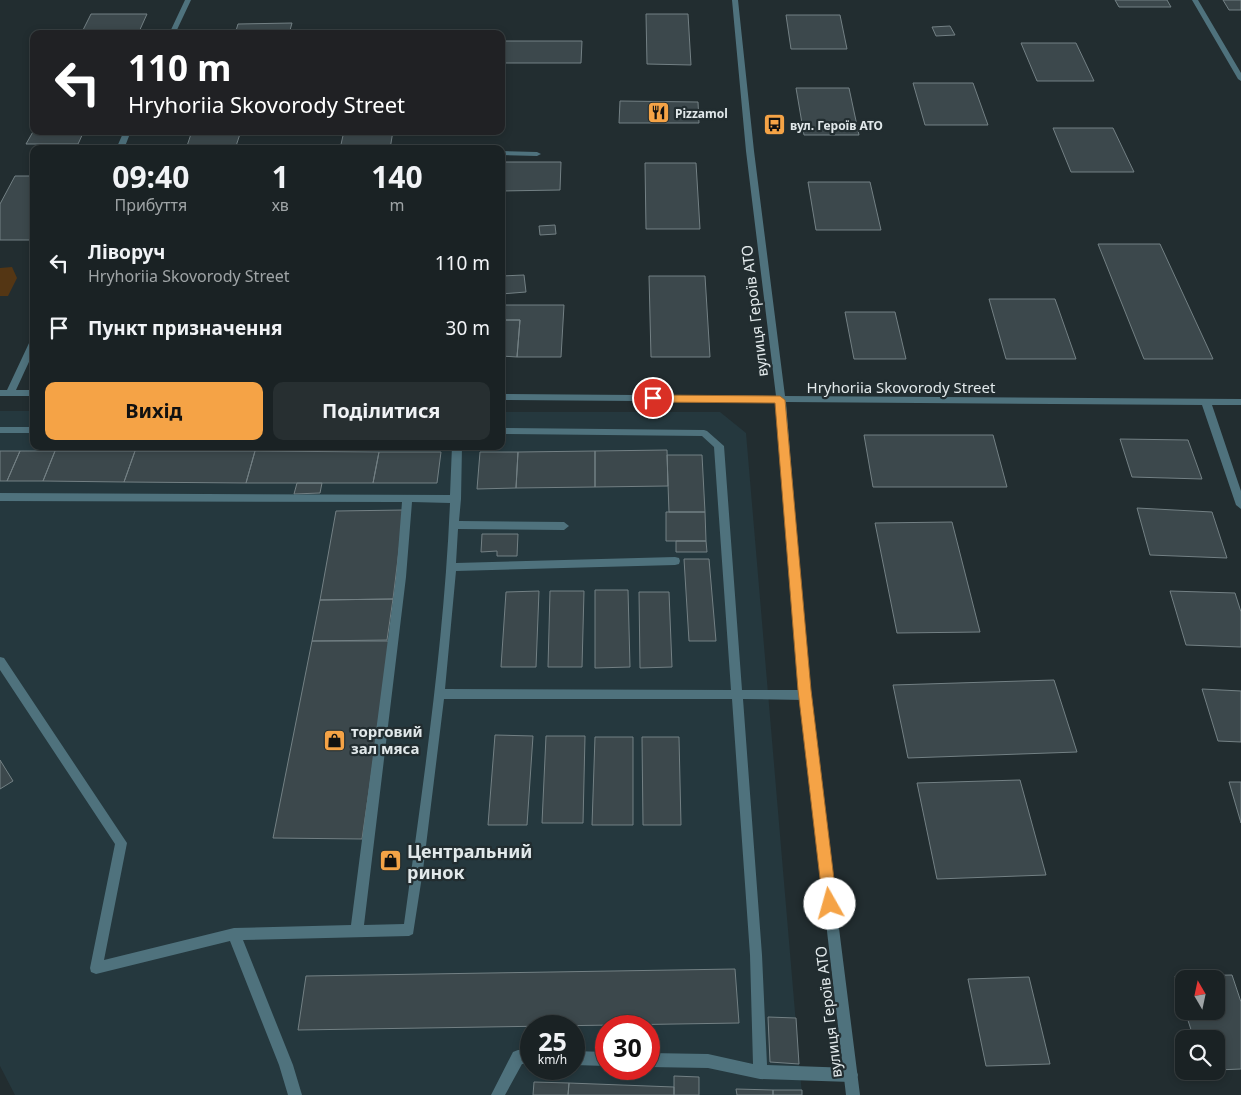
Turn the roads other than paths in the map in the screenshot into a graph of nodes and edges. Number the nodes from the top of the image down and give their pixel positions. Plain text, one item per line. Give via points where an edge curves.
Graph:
1 (188, 0) edge
2 (735, 0) edge
3 (1195, 0) edge
4 (174, 30) edge
5 (1241, 79) edge
6 (505, 154) edge
7 (537, 154) dead end
8 (30, 348) edge
9 (5, 393) edge
10 (30, 393) edge
11 (505, 397) edge
12 (780, 400) junction
13 (1206, 402) junction
14 (1241, 402) edge
15 (0, 430) edge
16 (30, 430) edge
17 (505, 431) edge
18 (457, 450) edge
19 (0, 497) edge
20 (407, 498) junction
21 (456, 499) junction
22 (1241, 505) edge
23 (454, 525) junction
24 (564, 526) dead end
25 (675, 561) dead end
26 (451, 567) junction
27 (0, 661) edge
28 (440, 694) junction
29 (736, 695) junction
30 (805, 695) junction
31 (357, 931) junction
32 (234, 934) junction
33 (520, 1056) edge
34 (660, 1060) edge
35 (760, 1072) junction
36 (851, 1075) junction
37 (295, 1095) edge
38 (498, 1095) edge
39 (853, 1095) edge

1 - 4 street
2 - 12 street, вулиця Героїв АТО
3 - 5 street
6 - 7 street
8 - 9 street
9 - 10 street
11 - 12 street, Hryhoriia Skovorody Street
12 - 13 street, Hryhoriia Skovorody Street
12 - 30 street, вулиця Героїв АТО
13 - 14 street, Hryhoriia Skovorody Street
13 - 22 street
15 - 16 street
17 - 29 street via 704,433 719,446
18 - 21 street
19 - 20 street
20 - 21 street
20 - 31 street via 401,577
21 - 23 street
23 - 24 street
23 - 26 street
25 - 26 street
26 - 28 street
27 - 32 street via 121,843 96,968
28 - 29 street
28 - 31 street via 409,930
29 - 30 street
29 - 35 street via 756,955
30 - 36 street, вулиця Героїв АТО
31 - 32 street
32 - 37 street
33 - 38 street
34 - 35 street via 708,1061
35 - 36 street
36 - 39 street, вулиця Героїв АТО

